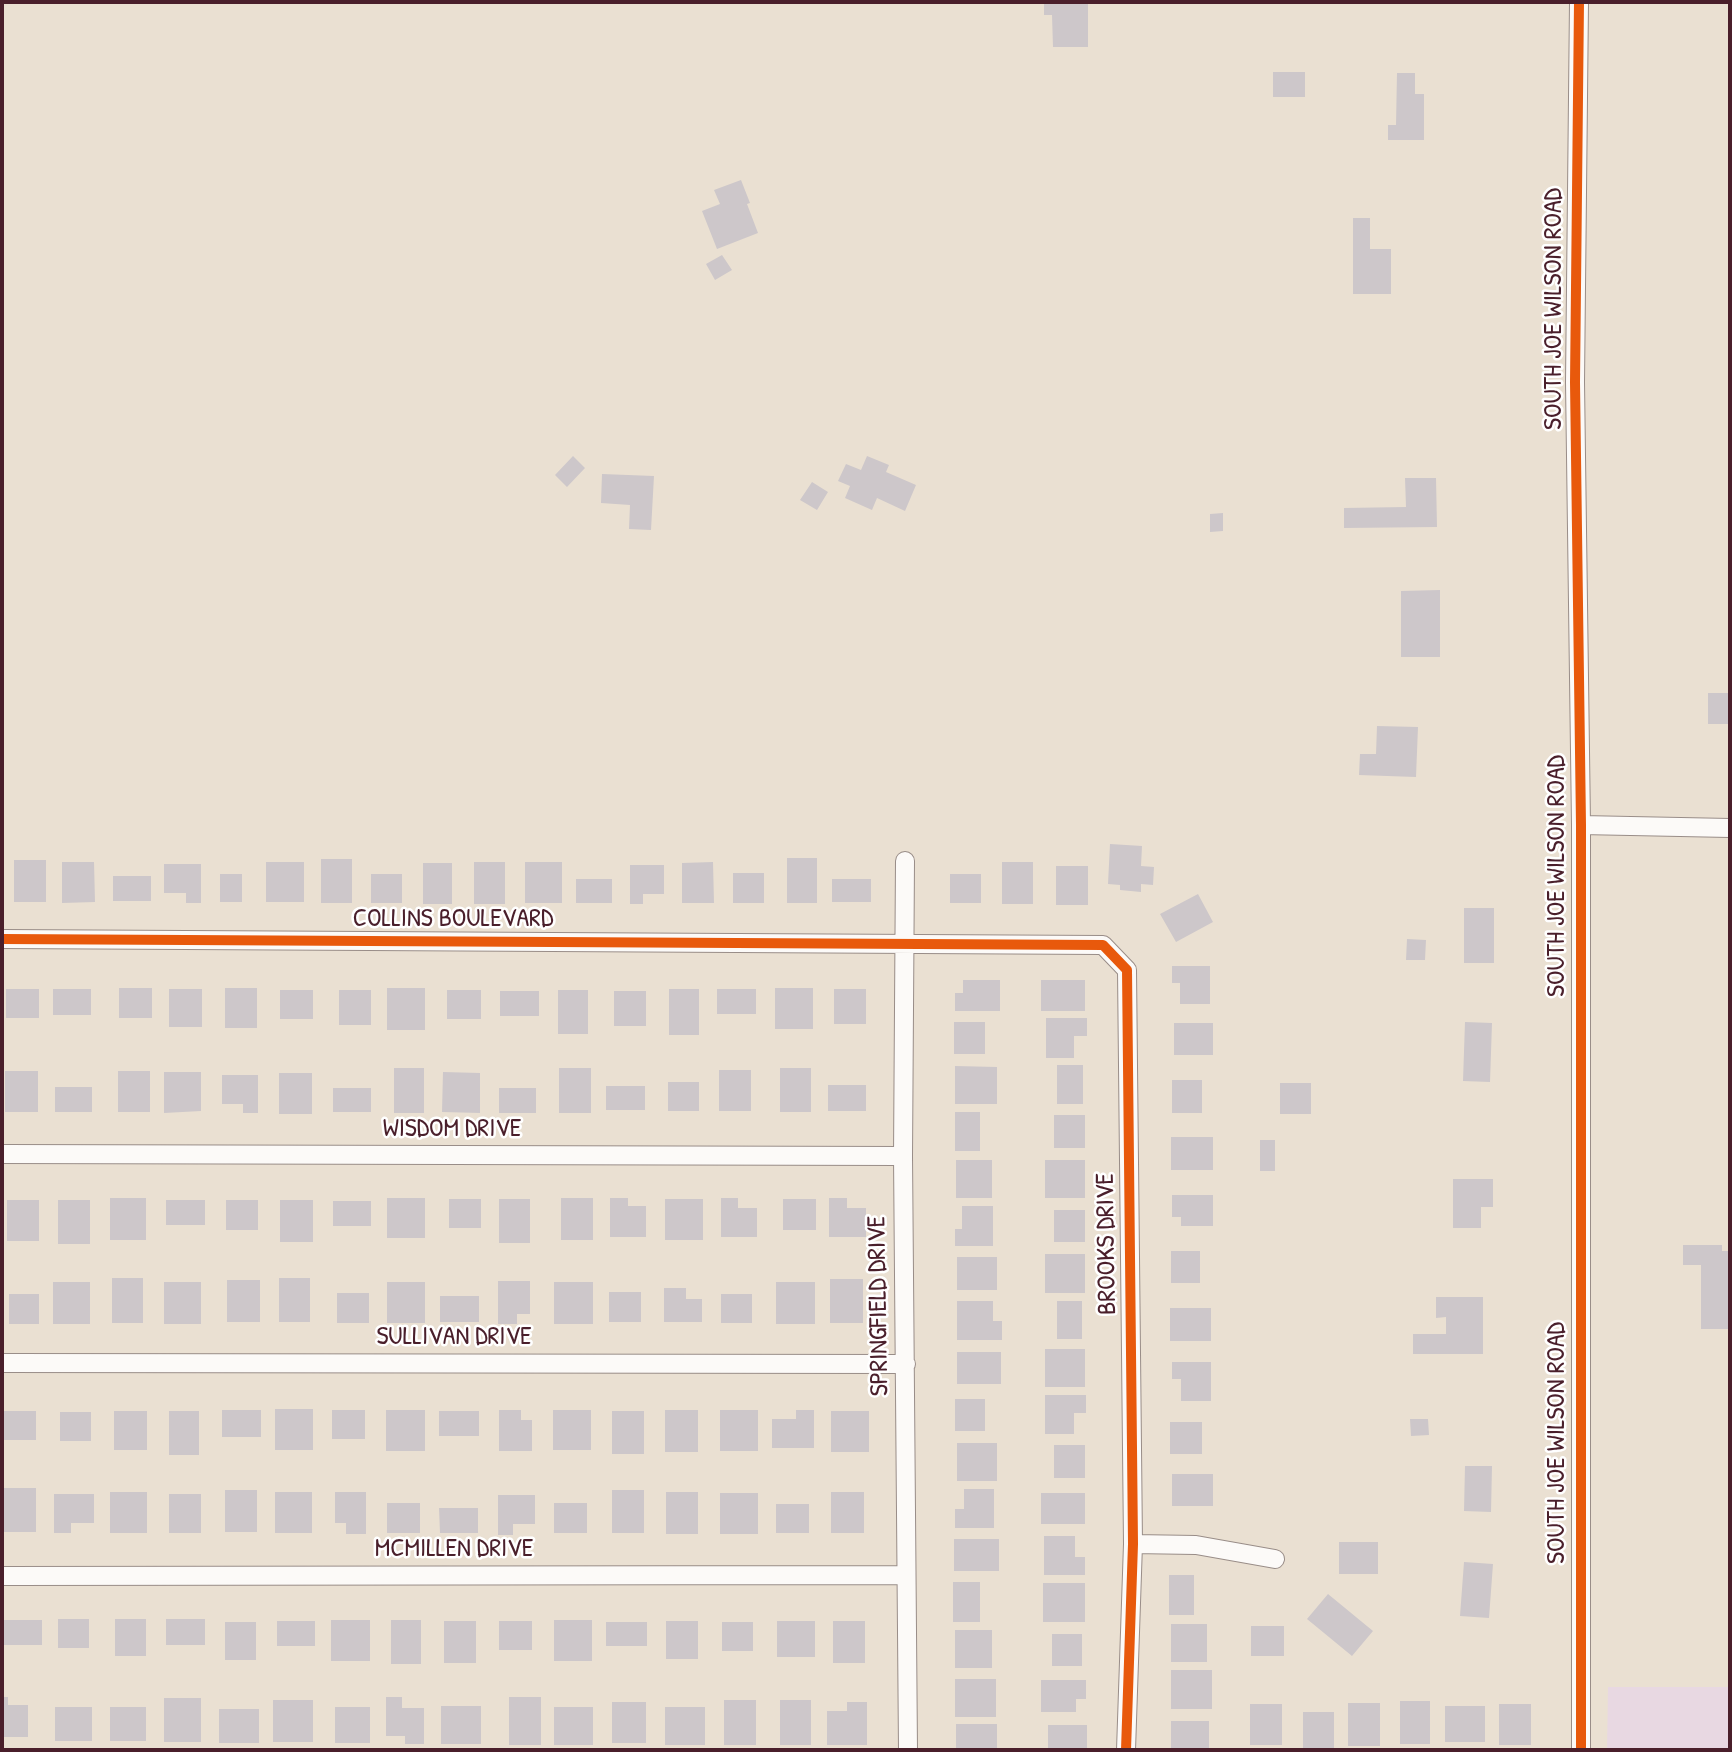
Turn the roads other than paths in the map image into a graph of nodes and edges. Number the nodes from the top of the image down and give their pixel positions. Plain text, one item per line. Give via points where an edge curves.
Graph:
1 (1579, 2) edge
2 (1581, 825) junction
3 (1730, 828) edge
4 (905, 861) dead end
5 (2, 939) edge
6 (905, 944) junction
7 (2, 1154) edge
8 (903, 1156) junction
9 (2, 1363) edge
10 (906, 1364) junction
11 (1133, 1544) junction
12 (1275, 1559) dead end
13 (906, 1575) junction
14 (2, 1576) edge
15 (908, 1750) edge
16 (1126, 1750) edge
17 (1581, 1750) edge

1 - 2 street, SOUTH JOE WILSON ROAD via 1576,408
2 - 3 street
2 - 17 street, SOUTH JOE WILSON ROAD
4 - 6 street, SPRINGFIELD DRIVE
5 - 6 street, COLLINS BOULEVARD
6 - 8 street, SPRINGFIELD DRIVE
6 - 11 street, BROOKS DRIVE via 1103,946 1128,970
7 - 8 street, WISDOM DRIVE
8 - 10 street, SPRINGFIELD DRIVE
9 - 10 street, SULLIVAN DRIVE
10 - 13 street, SPRINGFIELD DRIVE
11 - 12 street via 1196,1545
11 - 16 street, BROOKS DRIVE
13 - 14 street, MCMILLEN DRIVE
13 - 15 street, SPRINGFIELD DRIVE

